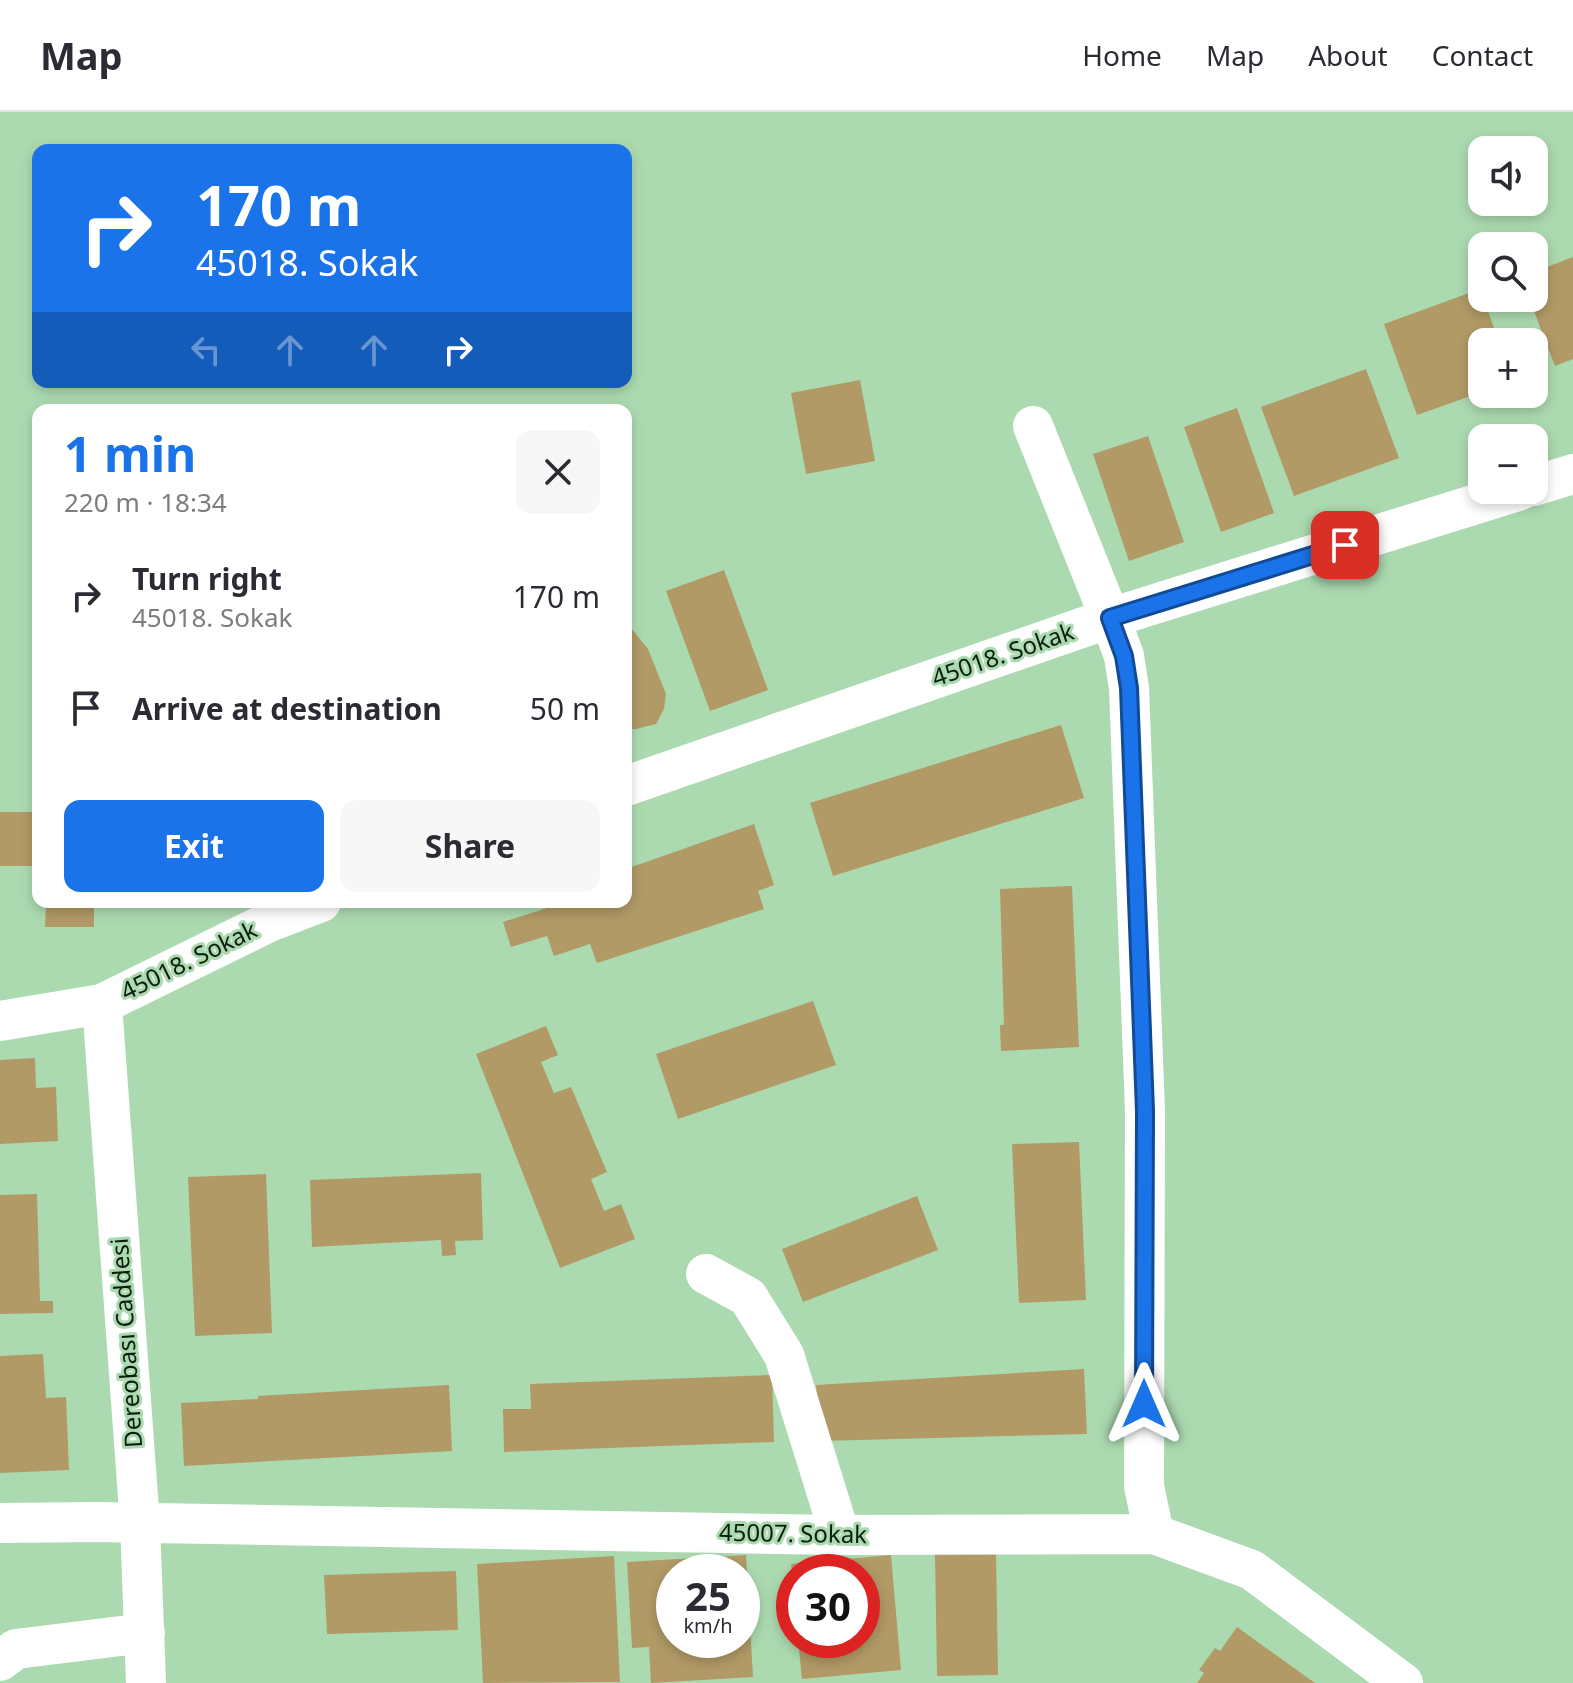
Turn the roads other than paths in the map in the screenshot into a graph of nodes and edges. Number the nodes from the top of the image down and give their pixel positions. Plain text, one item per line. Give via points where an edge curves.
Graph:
1 (1033, 426) dead end
2 (1573, 474) edge
3 (1548, 482) edge
4 (1476, 504) edge
5 (1110, 618) junction
6 (632, 784) edge
7 (305, 908) edge
8 (102, 1004) junction
9 (0, 1021) edge
10 (706, 1274) dead end
11 (0, 1523) edge
12 (140, 1524) junction
13 (1154, 1534) junction
14 (840, 1535) junction
15 (145, 1633) junction
16 (0, 1661) edge
17 (148, 1683) edge
18 (1403, 1683) edge

1 - 5 street
2 - 3 street
4 - 5 street, 45018. Sokak
5 - 6 street, 45018. Sokak
5 - 13 street via 1129,688 1145,1111 1144,1486
7 - 8 street, 45018. Sokak
8 - 9 street, 45018. Sokak
8 - 12 street, Dereobası Caddesi
10 - 14 street via 748,1297 784,1355
11 - 12 street, 45007. Sokak
12 - 14 street, 45007. Sokak
12 - 15 street, Dereobası Caddesi
13 - 14 street, 45007. Sokak
13 - 18 street, 45007. Sokak via 1252,1570
15 - 16 street via 16,1649
15 - 17 street, Dereobası Caddesi

